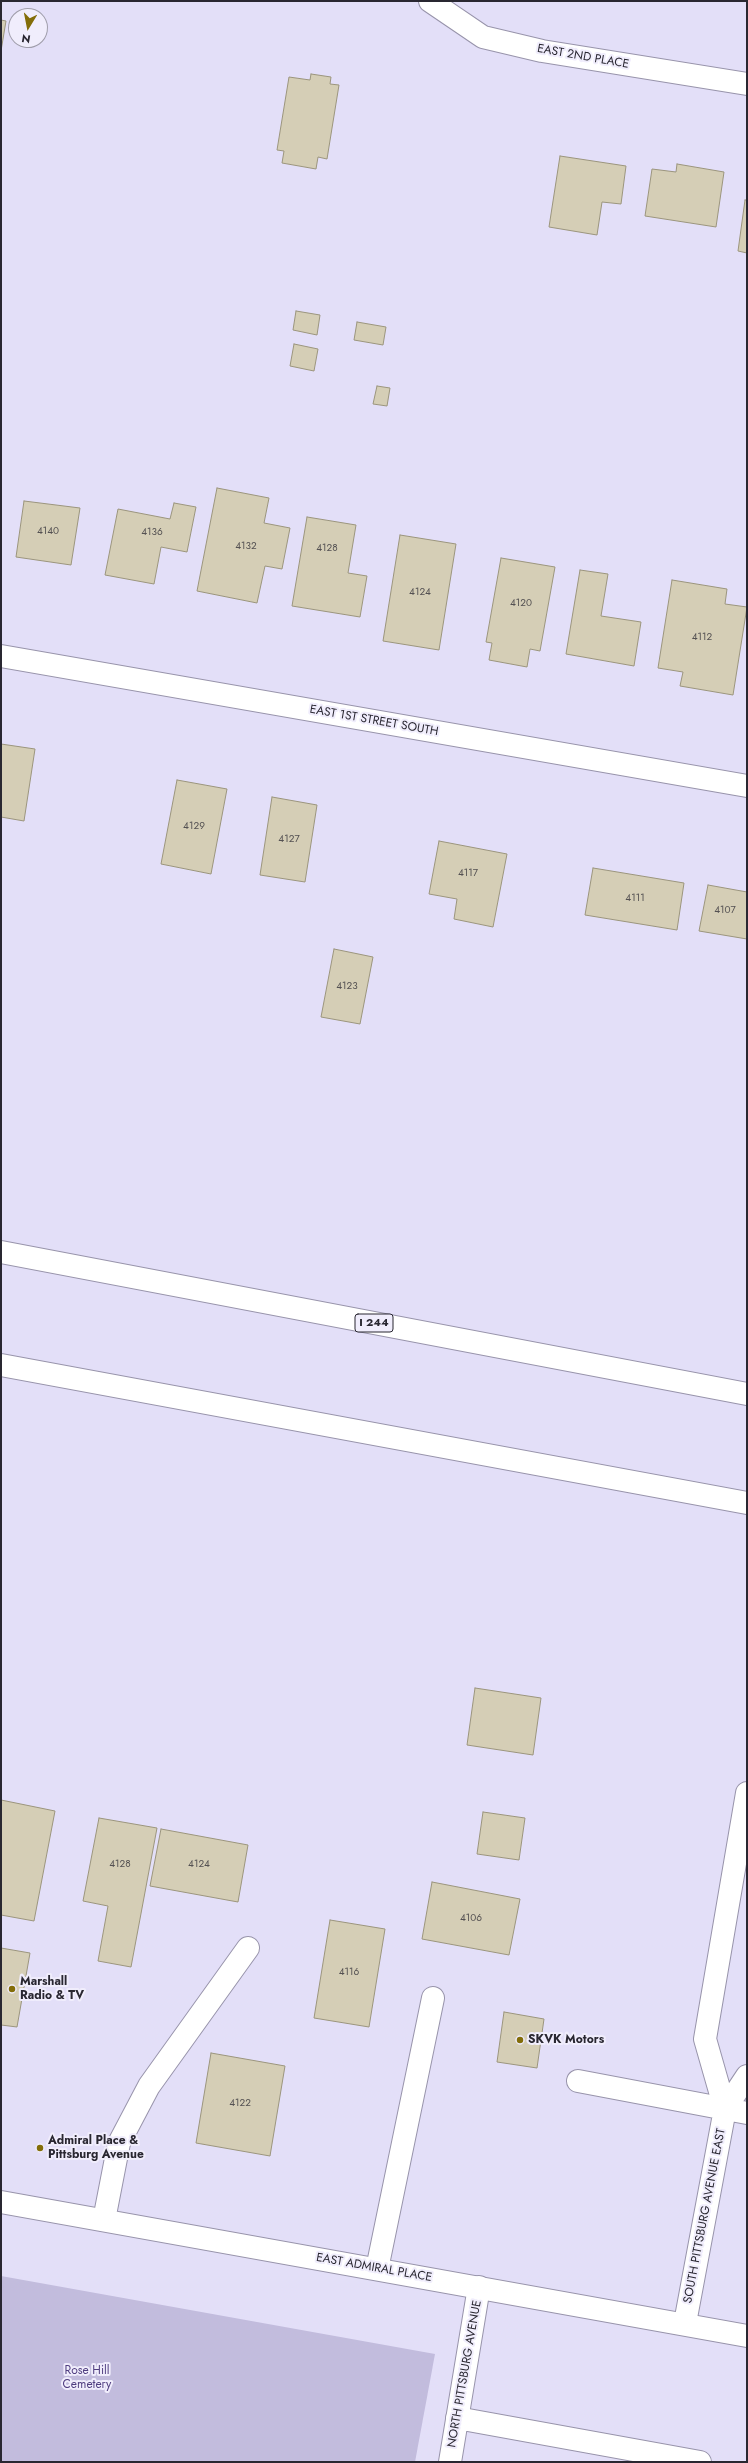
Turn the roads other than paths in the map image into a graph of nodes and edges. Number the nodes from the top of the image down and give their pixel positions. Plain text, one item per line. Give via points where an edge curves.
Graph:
1 (432, 2) edge
2 (747, 84) edge
3 (1, 656) edge
4 (747, 786) edge
5 (1, 1252) edge
6 (1, 1365) edge
7 (747, 1394) edge
8 (747, 1503) edge
9 (747, 1793) edge
10 (248, 1948) dead end
11 (433, 1998) dead end
12 (747, 2076) edge
13 (578, 2081) dead end
14 (725, 2109) junction
15 (747, 2113) edge
16 (1, 2202) edge
17 (104, 2220) junction
18 (377, 2269) junction
19 (479, 2286) junction
20 (685, 2323) junction
21 (747, 2336) edge
22 (457, 2418) junction
23 (450, 2462) edge
24 (700, 2462) edge

1 - 2 main road, EAST 2ND PLACE via 483,37 542,50
3 - 4 main road, EAST 1ST STREET SOUTH
5 - 7 main road, I 244
6 - 8 main road
9 - 14 main road, SOUTH PITTSBURG AVENUE EAST via 705,2039
10 - 17 main road via 149,2086 118,2143
11 - 18 main road
12 - 14 main road, SOUTH PITTSBURG AVENUE EAST
13 - 14 main road
14 - 15 main road
14 - 20 main road, SOUTH PITTSBURG AVENUE EAST
16 - 17 main road, EAST ADMIRAL PLACE
17 - 18 main road, EAST ADMIRAL PLACE
18 - 19 main road, EAST ADMIRAL PLACE
19 - 20 main road, EAST ADMIRAL PLACE
19 - 22 main road, NORTH PITTSBURG AVENUE
20 - 21 main road, EAST ADMIRAL PLACE
22 - 23 main road, NORTH PITTSBURG AVENUE
22 - 24 main road

